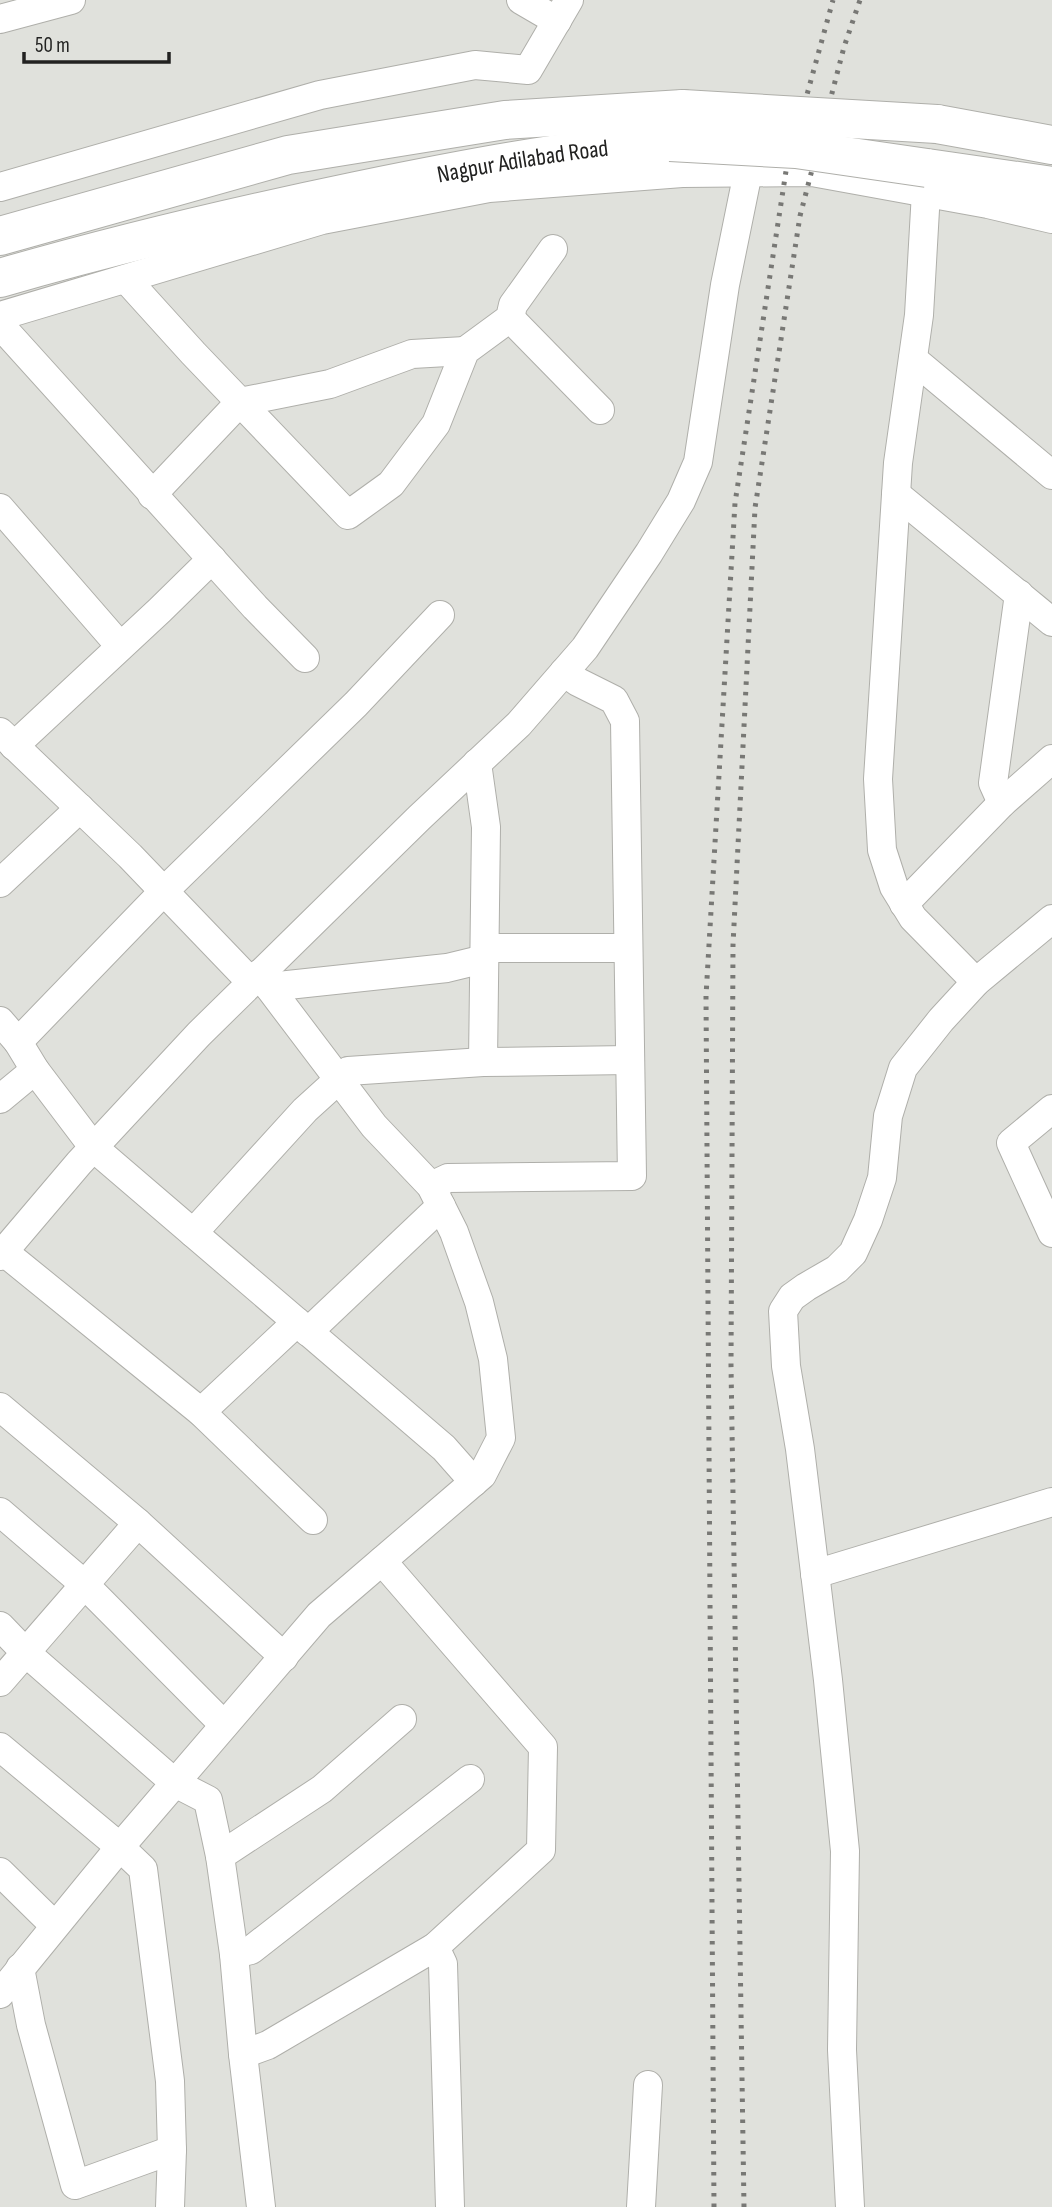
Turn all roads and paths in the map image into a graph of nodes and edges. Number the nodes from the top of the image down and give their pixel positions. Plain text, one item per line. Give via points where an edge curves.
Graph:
1 (71, 0) edge
2 (521, 0) edge
3 (15, 10) edge
4 (563, 10) edge
5 (677, 126) junction
6 (1052, 145) edge
7 (748, 172) junction
8 (927, 180) junction
9 (1052, 186) edge
10 (0, 187) edge
11 (1052, 219) edge
12 (0, 236) edge
13 (553, 249) dead end
14 (0, 278) edge
15 (126, 279) junction
16 (0, 316) edge
17 (510, 318) junction
18 (0, 325) edge
19 (466, 351) junction
20 (913, 359) junction
21 (240, 402) junction
22 (600, 410) dead end
23 (1052, 475) edge
24 (896, 494) junction
25 (152, 495) junction
26 (0, 508) edge
27 (212, 559) junction
28 (1019, 594) junction
29 (440, 615) dead end
30 (1052, 622) edge
31 (120, 646) junction
32 (305, 657) dead end
33 (564, 673) junction
34 (7, 739) edge
35 (1052, 759) edge
36 (477, 763) junction
37 (1002, 803) junction
38 (80, 808) junction
39 (0, 883) edge
40 (164, 891) junction
41 (904, 904) junction
42 (1052, 919) edge
43 (628, 948) junction
44 (484, 954) junction
45 (259, 981) junction
46 (976, 982) junction
47 (9, 1031) edge
48 (630, 1060) junction
49 (483, 1062) junction
50 (35, 1070) junction
51 (338, 1080) junction
52 (0, 1099) edge
53 (1052, 1110) edge
54 (94, 1148) junction
55 (436, 1196) junction
56 (193, 1233) junction
57 (1052, 1233) edge
58 (2, 1254) edge
59 (302, 1327) junction
60 (0, 1407) edge
61 (201, 1412) junction
62 (474, 1482) junction
63 (1052, 1502) edge
64 (0, 1512) edge
65 (313, 1520) dead end
66 (138, 1523) junction
67 (382, 1561) junction
68 (815, 1574) junction
69 (84, 1584) junction
70 (0, 1626) edge
71 (25, 1652) junction
72 (284, 1657) junction
73 (0, 1682) edge
74 (402, 1719) dead end
75 (224, 1725) junction
76 (0, 1746) edge
77 (470, 1779) dead end
78 (174, 1783) junction
79 (120, 1847) junction
80 (220, 1856) junction
81 (0, 1872) edge
82 (54, 1925) junction
83 (435, 1947) junction
84 (234, 1954) junction
85 (20, 1968) junction
86 (0, 1994) edge
87 (243, 2054) junction
88 (648, 2085) dead end
89 (172, 2150) junction
90 (170, 2207) edge
91 (261, 2207) edge
92 (450, 2207) edge
93 (641, 2207) edge
94 (850, 2207) edge

1 - 3 street
2 - 4 street
4 - 10 street via 528,70 475,65 320,95
5 - 6 highway, Nagpur Adilabad Road, bridge via 937,124
5 - 8 highway, Nagpur Adilabad Road, bridge
5 - 12 highway, Nagpur Adilabad Road via 505,120 288,155
5 - 14 highway, Nagpur Adilabad Road via 602,146 245,215
7 - 8 street
7 - 15 street via 489,188 322,220
7 - 33 street via 698,462 681,501 649,553
8 - 9 highway, Nagpur Adilabad Road
8 - 11 street
8 - 20 street
13 - 17 street via 513,305
15 - 16 street
15 - 21 street
17 - 19 street
17 - 22 street
18 - 25 street
19 - 21 street via 412,354 330,384
19 - 21 street via 436,424 390,484 348,515
20 - 23 street
20 - 24 street
21 - 25 street
24 - 28 street
24 - 41 street via 878,779 882,850
25 - 27 street
26 - 31 street
27 - 31 street
27 - 32 street
28 - 30 street
28 - 37 street via 993,783
29 - 40 street via 356,704
31 - 34 street
33 - 36 street
33 - 43 street via 614,700 625,721
34 - 38 street
35 - 37 street
36 - 44 street via 486,827
36 - 45 street
37 - 41 street
38 - 39 street
38 - 40 street
40 - 45 street
40 - 47 street
41 - 46 street
42 - 46 street
43 - 44 street
43 - 48 street
44 - 45 street via 447,968
44 - 49 street
45 - 51 street
45 - 54 street via 199,1034
46 - 68 street via 903,1068 888,1116 882,1178 853,1253 837,1269 792,1297 783,1311 786,1366
47 - 50 street
48 - 49 street
48 - 55 street via 632,1177 448,1178
49 - 51 street via 348,1071
50 - 52 street
50 - 54 street
51 - 55 street
51 - 56 street
53 - 57 street via 1012,1143
54 - 56 street
54 - 58 street
55 - 59 street
55 - 62 street via 479,1301 493,1359 501,1438
56 - 59 street
58 - 61 street
59 - 61 street
59 - 62 street via 444,1448
60 - 66 street
61 - 65 street
62 - 67 street
63 - 68 street
64 - 69 street
66 - 69 street
66 - 72 street
67 - 72 street via 319,1615
67 - 83 street via 543,1747 541,1850
68 - 94 street via 845,1851 842,2050
69 - 71 street
69 - 75 street
70 - 71 street
71 - 73 street
71 - 78 street
72 - 75 street
74 - 80 street via 322,1789
75 - 78 street
76 - 79 street
77 - 84 street via 251,1950
78 - 79 street
78 - 80 street via 208,1800
79 - 82 street
79 - 89 street via 143,1869 170,2081
80 - 84 street
81 - 82 street
82 - 85 street
83 - 87 street via 268,2045
83 - 92 street via 443,1964
84 - 87 street
85 - 86 street
85 - 89 street via 75,2185
87 - 91 street
88 - 93 street
89 - 90 street

